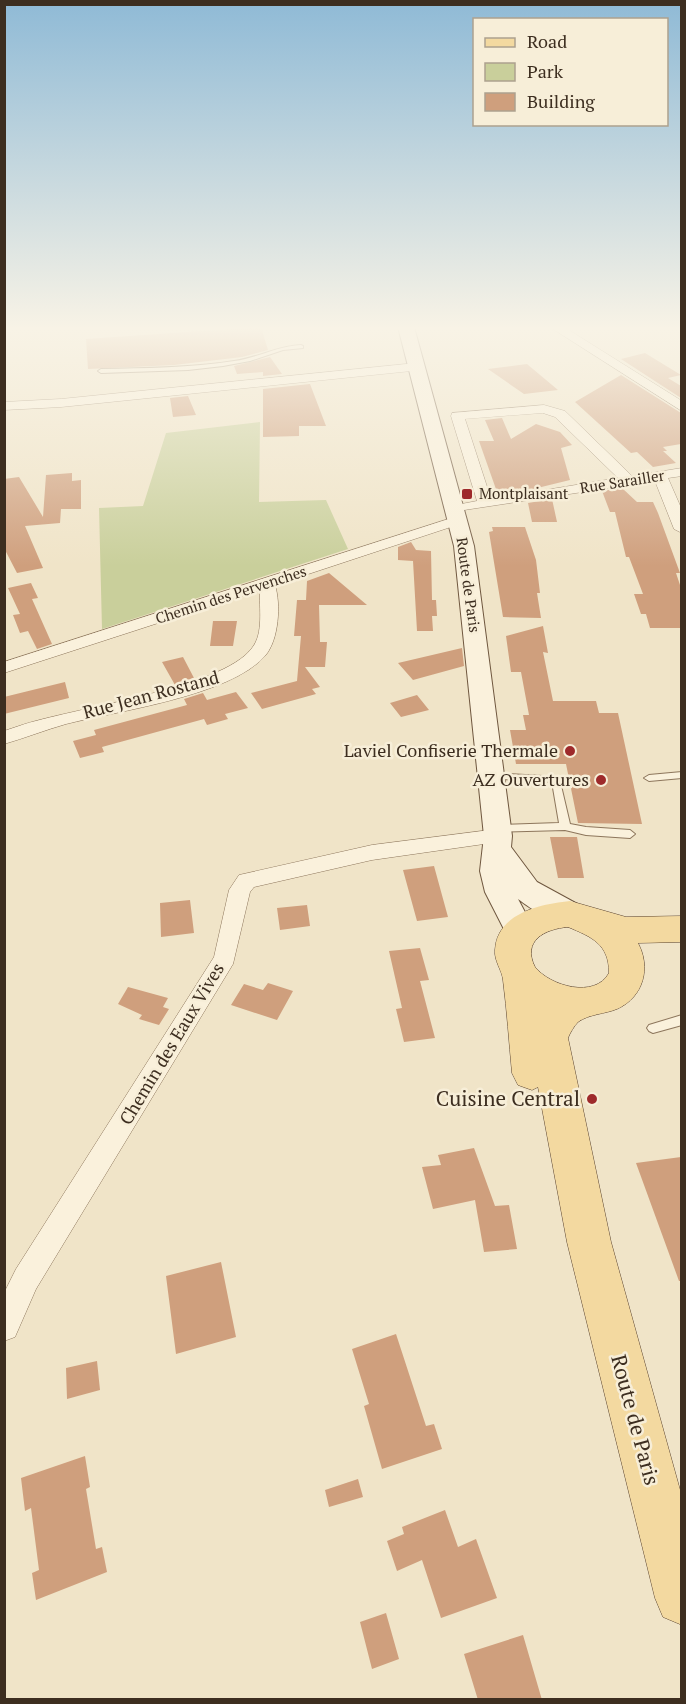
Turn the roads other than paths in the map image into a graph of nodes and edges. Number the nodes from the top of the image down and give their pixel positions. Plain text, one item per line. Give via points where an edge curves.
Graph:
1 (428, 407) edge
2 (681, 472) edge
3 (660, 476) junction
4 (629, 481) junction
5 (485, 504) junction
6 (457, 515) junction
7 (681, 529) edge
8 (266, 584) junction
9 (4, 668) edge
10 (4, 738) edge
11 (681, 775) edge
12 (491, 776) junction
13 (649, 778) dead end
14 (565, 826) junction
15 (630, 834) dead end
16 (498, 838) junction
17 (582, 917) junction
18 (681, 929) edge
19 (520, 931) junction
20 (681, 940) edge
21 (628, 973) junction
22 (521, 977) junction
23 (588, 1002) junction
24 (681, 1020) edge
25 (653, 1028) dead end
26 (589, 1242) junction
27 (4, 1326) edge
28 (681, 1598) edge

1 - 6 main road, Route de Paris
2 - 3 street, Rue Sarailler
3 - 4 street, Rue Sarailler
3 - 7 street
4 - 5 street, Rue Sarailler
4 - 5 street via 560,414 544,409 457,416
5 - 6 street, Rue Sarailler
6 - 8 street, Chemin des Pervenches
6 - 12 main road, Route de Paris via 465,546
8 - 9 street, Chemin des Pervenches
8 - 10 street, Rue Jean Rostand via 267,636 258,652 236,670 208,683
11 - 13 lane
12 - 14 lane via 556,779
12 - 16 main road, Route de Paris
14 - 15 lane
14 - 16 lane
16 - 17 main road, Route de Paris via 520,885 536,898
16 - 19 main road, Route de Paris via 494,871
16 - 27 street, Chemin des Eaux Vives via 456,839 326,860 247,881 240,890 225,958 26,1279
17 - 18 main road via 626,930
17 - 19 main road via 550,915
17 - 21 main road via 615,934 629,960
19 - 22 main road via 513,945 513,961
20 - 21 main road via 660,946
21 - 23 main road via 620,987 606,997
22 - 23 main road via 550,998
22 - 26 main road, Route de Paris via 531,1068 555,1151
23 - 26 main road, Route de Paris via 564,1012 548,1036
24 - 25 lane
26 - 28 main road, Route de Paris

